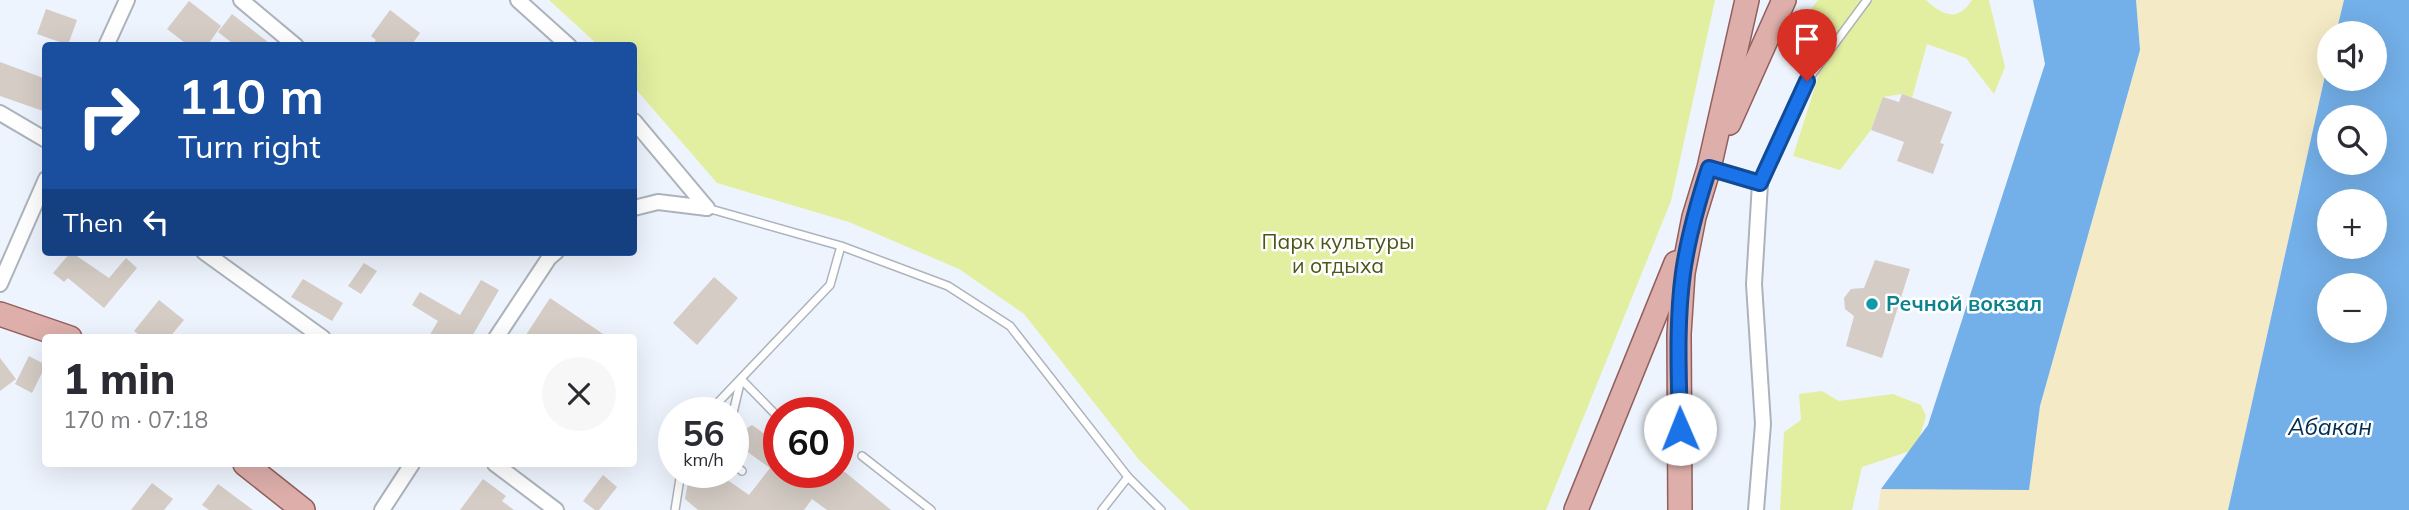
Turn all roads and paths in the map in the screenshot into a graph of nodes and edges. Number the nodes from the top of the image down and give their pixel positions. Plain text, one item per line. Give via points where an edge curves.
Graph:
1 (127, 0) edge
2 (241, 0) edge
3 (518, 0) edge
4 (1747, 0) edge
5 (1784, 0) edge
6 (1867, 0) edge
7 (108, 42) edge
8 (291, 42) edge
9 (565, 42) edge
10 (0, 113) edge
11 (637, 125) edge
12 (42, 138) edge
13 (1709, 168) junction
14 (1760, 183) junction
15 (42, 188) edge
16 (637, 207) edge
17 (707, 208) junction
18 (1694, 217) junction
19 (841, 246) junction
20 (210, 256) edge
21 (548, 256) edge
22 (0, 284) edge
23 (0, 314) edge
24 (58, 334) edge
25 (317, 334) edge
26 (499, 334) edge
27 (741, 379) junction
28 (724, 397) edge
29 (737, 397) edge
30 (763, 402) edge
31 (862, 456) dead end
32 (249, 467) edge
33 (410, 467) edge
34 (499, 467) edge
35 (1128, 477) junction
36 (679, 488) edge
37 (303, 510) edge
38 (382, 510) edge
39 (556, 510) edge
40 (676, 510) edge
41 (931, 510) edge
42 (1102, 510) edge
43 (1161, 510) edge
44 (1576, 510) edge
45 (1680, 510) edge
46 (1756, 510) edge

1 - 7 street
2 - 8 street
3 - 9 street
4 - 13 main road
5 - 13 main road
6 - 14 lane via 1807,81
10 - 12 street
11 - 17 street
13 - 14 street
13 - 18 main road
14 - 46 street via 1754,284 1762,424
15 - 22 street
16 - 17 street via 658,202
17 - 19 lane
18 - 44 main road
18 - 45 main road via 1679,314
19 - 27 lane via 830,285
19 - 35 lane via 948,286 1010,326
20 - 25 street
21 - 26 street
23 - 24 main road
27 - 28 lane
27 - 29 lane
27 - 30 lane
31 - 41 lane
32 - 37 main road
33 - 38 street
34 - 39 street
35 - 42 lane
35 - 43 lane
36 - 40 lane

